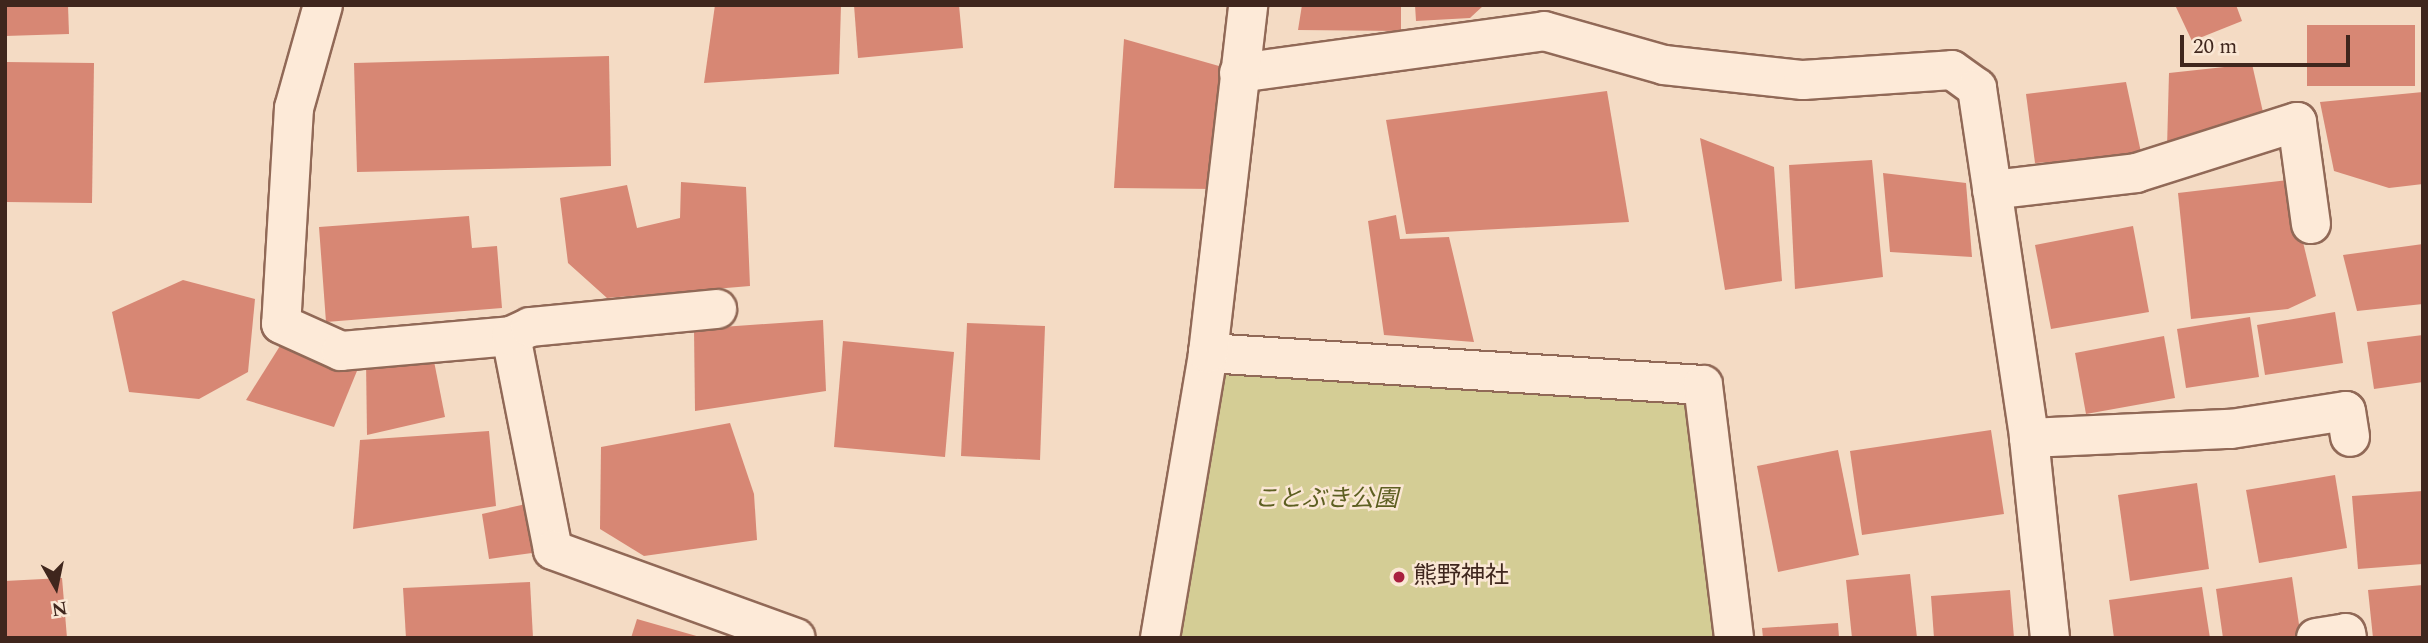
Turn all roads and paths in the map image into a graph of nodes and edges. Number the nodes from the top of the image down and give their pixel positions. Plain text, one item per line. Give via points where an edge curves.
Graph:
1 (323, 5) edge
2 (1248, 5) edge
3 (1239, 73) junction
4 (1992, 190) junction
5 (2311, 224) dead end
6 (717, 309) dead end
7 (510, 336) junction
8 (1208, 353) junction
9 (2350, 437) dead end
10 (2029, 438) junction
11 (796, 638) edge
12 (1160, 638) edge
13 (1734, 638) edge
14 (2050, 638) edge
15 (2316, 638) edge
16 (2347, 638) edge

1 - 7 street via 294,108 281,324 341,351
2 - 3 street
3 - 4 street via 1544,32 1664,65 1803,80 1952,70 1977,88
3 - 8 street
4 - 5 street via 2136,173 2297,122
4 - 10 street
6 - 7 street via 530,327
7 - 11 street via 553,550
8 - 12 street
8 - 13 street via 1703,385
9 - 10 street via 2346,411 2231,429
10 - 14 street
15 - 16 street via 2346,633

